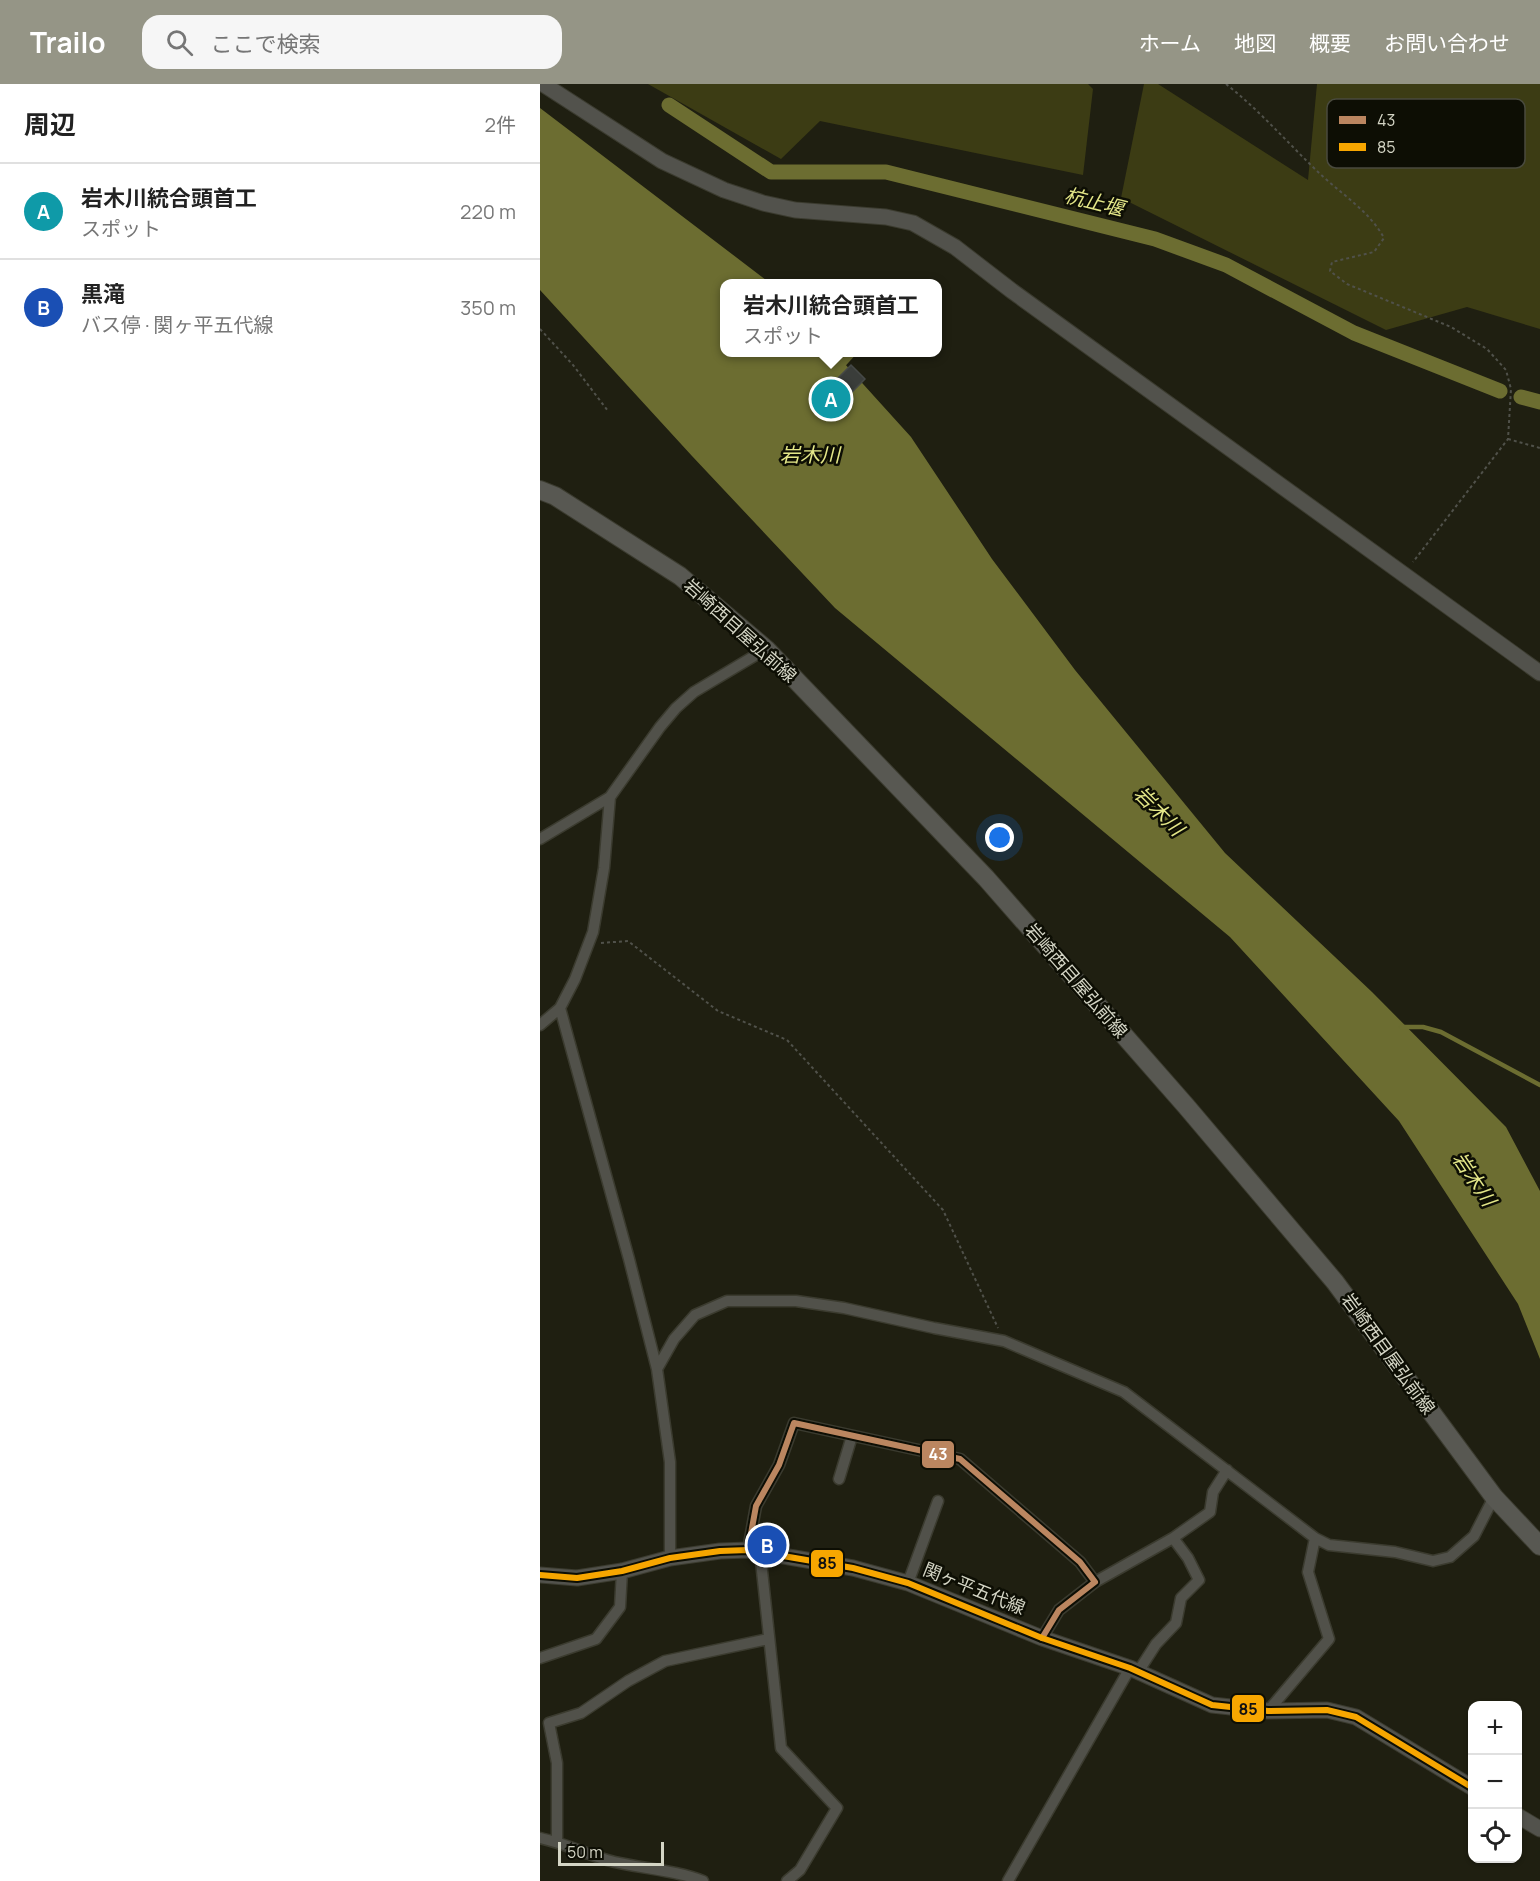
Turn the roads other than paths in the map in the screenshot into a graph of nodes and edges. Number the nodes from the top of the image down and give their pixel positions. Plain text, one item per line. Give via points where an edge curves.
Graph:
1 (543, 84) edge
2 (540, 490) edge
3 (765, 649) junction
4 (1540, 673) edge
5 (610, 797) junction
6 (540, 839) edge
7 (560, 1008) junction
8 (540, 1025) edge
9 (657, 1369) junction
10 (852, 1436) junction
11 (1227, 1470) junction
12 (839, 1479) dead end
13 (1494, 1497) junction
14 (938, 1501) dead end
15 (1173, 1538) junction
16 (1315, 1538) junction
17 (1540, 1546) edge
18 (754, 1551) junction
19 (670, 1558) junction
20 (621, 1571) junction
21 (540, 1575) edge
22 (1095, 1582) junction
23 (908, 1583) junction
24 (1042, 1638) junction
25 (768, 1639) junction
26 (540, 1658) edge
27 (1134, 1670) junction
28 (1268, 1711) junction
29 (1468, 1785) edge
30 (1522, 1818) edge
31 (1540, 1829) edge
32 (540, 1839) edge
33 (557, 1842) junction
34 (703, 1881) edge
35 (787, 1881) edge
36 (1008, 1881) edge

1 - 4 street via 662,161 743,197 795,210 886,217 913,223 955,248
2 - 3 main road, 岩崎西目屋弘前線 via 680,576
3 - 5 street via 694,692 676,708
3 - 13 main road, 岩崎西目屋弘前線 via 986,878 1186,1106 1335,1282
5 - 6 street
5 - 7 street via 593,932
7 - 8 street
7 - 9 street
9 - 11 street via 674,1339 695,1315 727,1300 796,1301 844,1308 1004,1341 1124,1392
9 - 19 street via 670,1462
10 - 12 street
10 - 18 street via 794,1423 779,1465 756,1506
10 - 22 street via 960,1459 1080,1562
11 - 15 street via 1213,1492 1210,1512
11 - 16 street
13 - 16 street via 1474,1536 1450,1557 1433,1561 1395,1552 1329,1545
13 - 17 main road, 岩崎西目屋弘前線
14 - 23 street
15 - 22 street
15 - 27 street via 1199,1580 1181,1598 1176,1623
16 - 28 street via 1308,1572 1329,1639
18 - 19 street, 関ヶ平五代線
18 - 23 street, 関ヶ平五代線 via 853,1568
18 - 25 street
19 - 20 street, 関ヶ平五代線
20 - 21 street, 関ヶ平五代線 via 577,1578
20 - 26 street via 620,1607 596,1639
22 - 24 street via 1059,1611
23 - 24 street, 関ヶ平五代線
24 - 27 street, 関ヶ平五代線
25 - 33 street via 665,1661 581,1713 549,1723 557,1763
25 - 35 street via 781,1748 837,1808 800,1870
27 - 28 street, 関ヶ平五代線 via 1212,1705
27 - 36 street
28 - 29 street, 関ヶ平五代線 via 1327,1710 1356,1717
30 - 31 street
32 - 33 street
33 - 34 street via 606,1860 684,1873

